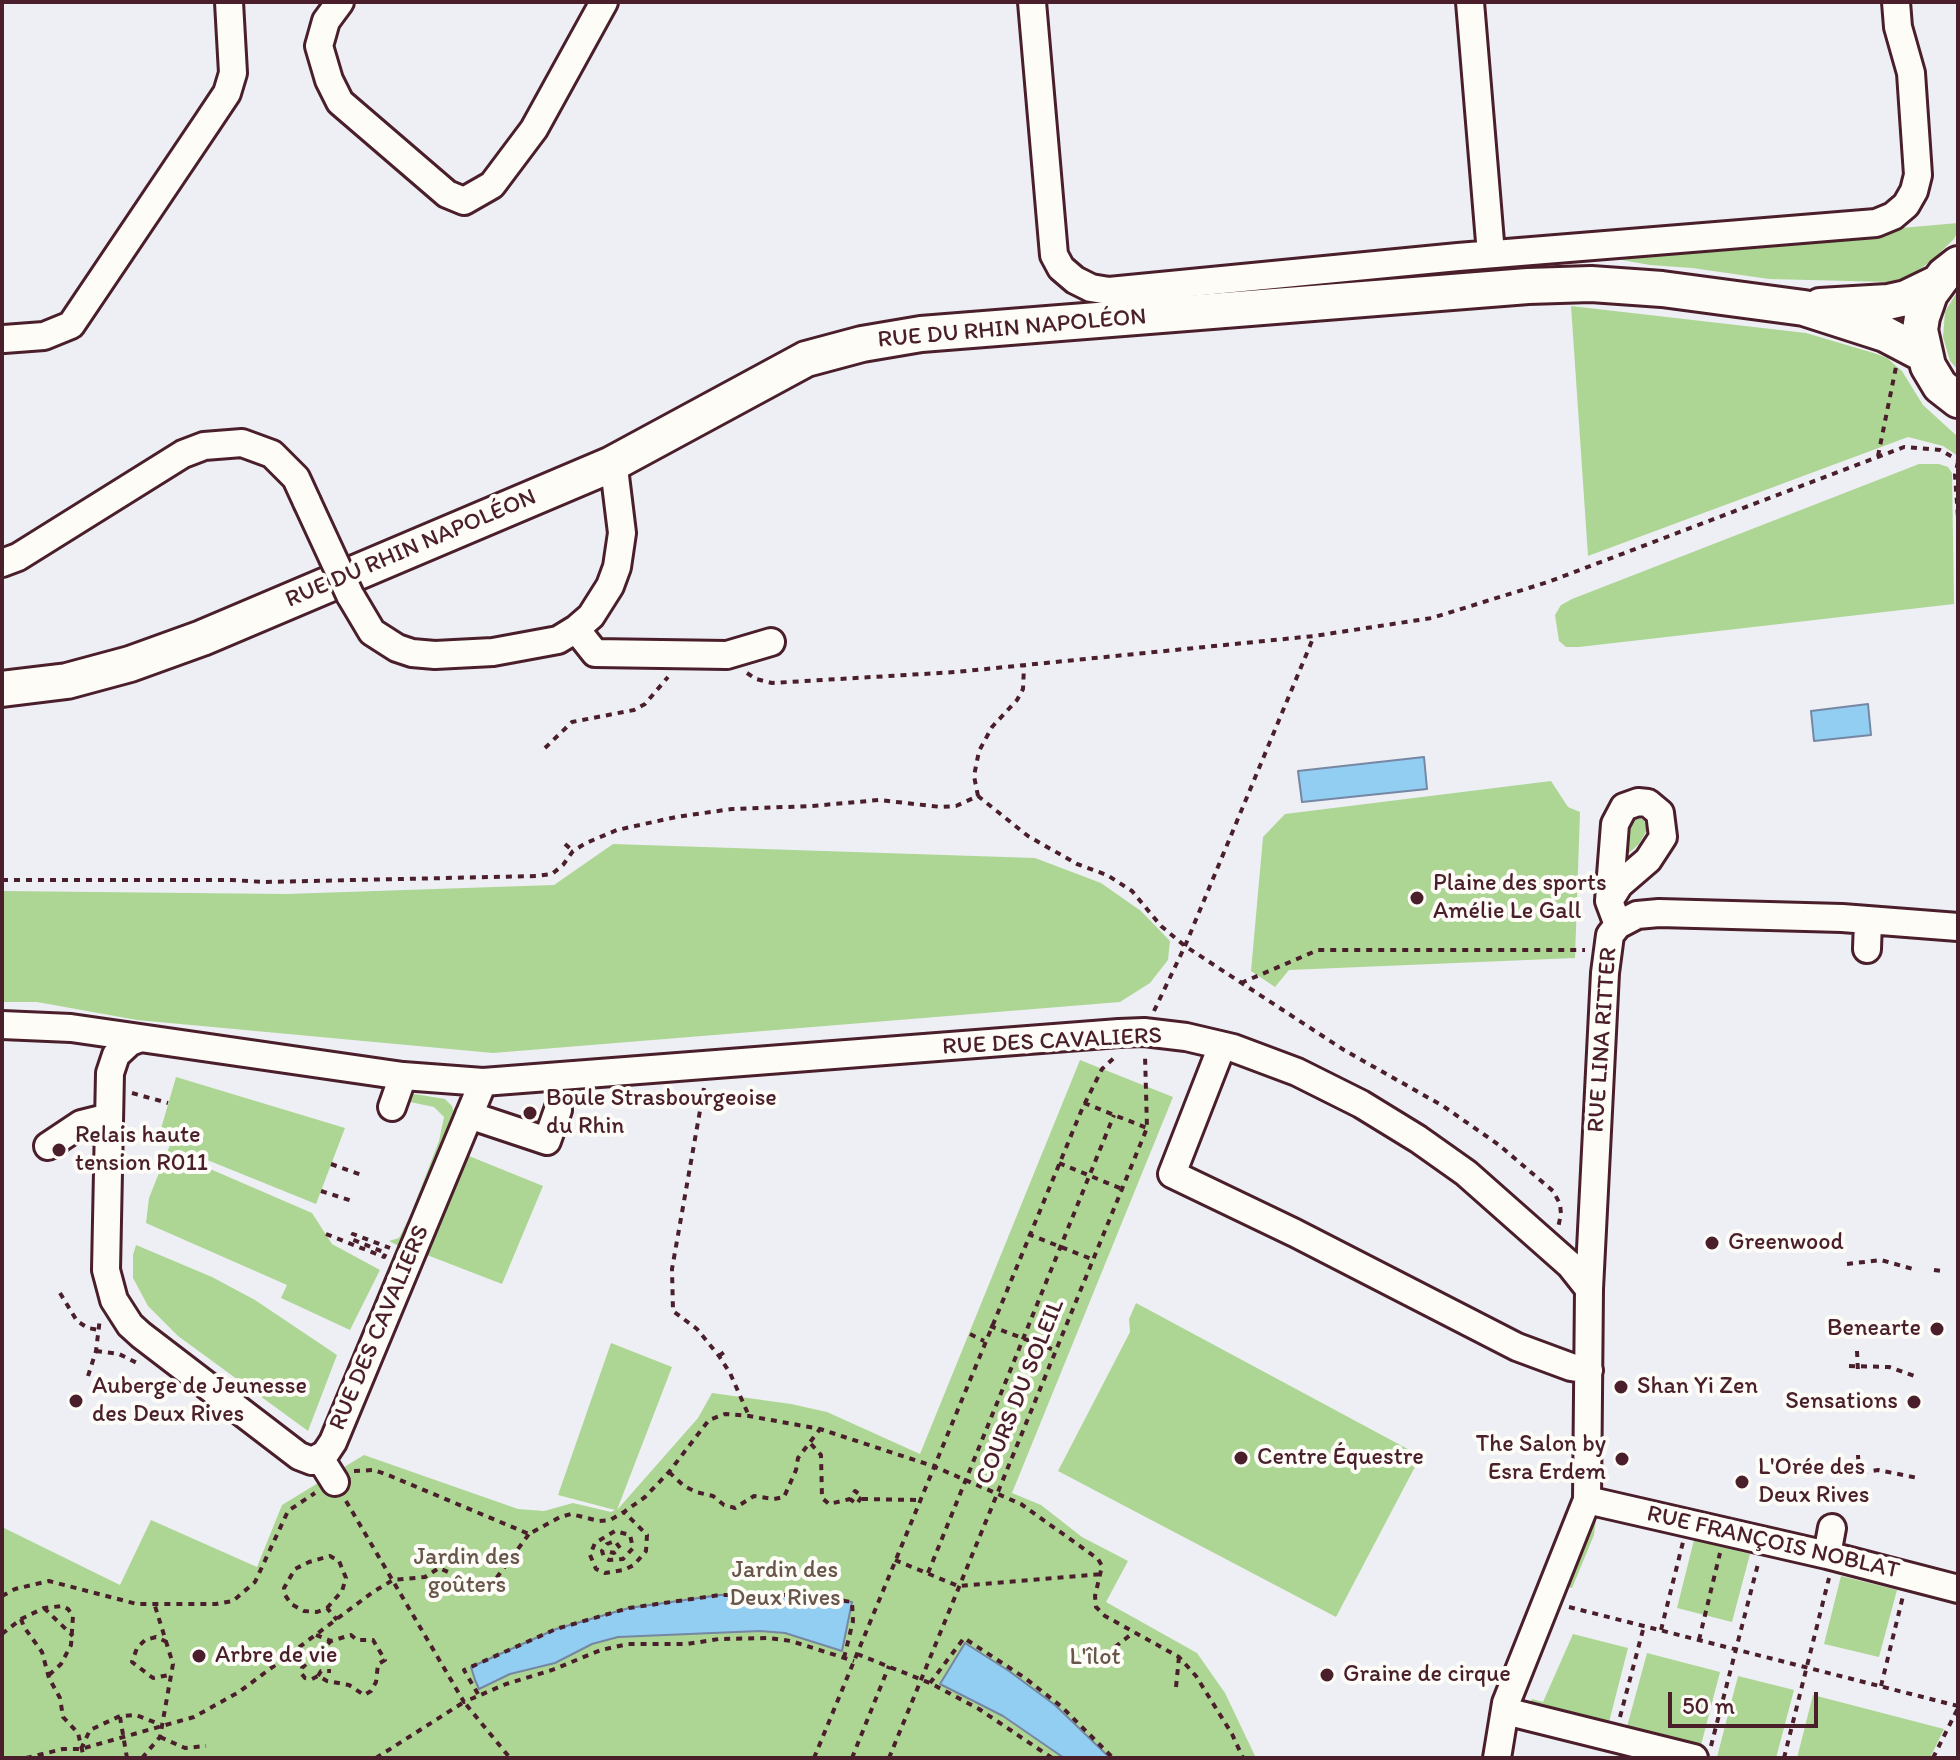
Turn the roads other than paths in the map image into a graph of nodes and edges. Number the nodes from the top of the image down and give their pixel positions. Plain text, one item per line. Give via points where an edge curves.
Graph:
1 (229, 2) edge
2 (340, 2) edge
3 (604, 2) edge
4 (1032, 2) edge
5 (1470, 2) edge
6 (1896, 2) edge
7 (1491, 254) junction
8 (1947, 274) edge
9 (1804, 308) junction
10 (3, 335) edge
11 (1910, 358) junction
12 (1958, 400) edge
13 (610, 465) junction
14 (2, 563) edge
15 (576, 629) junction
16 (771, 642) dead end
17 (2, 689) edge
18 (1868, 920) junction
19 (1958, 927) edge
20 (1867, 949) dead end
21 (2, 1025) edge
22 (138, 1039) junction
23 (1222, 1046) junction
24 (403, 1076) junction
25 (483, 1082) junction
26 (392, 1107) dead end
27 (558, 1110) dead end
28 (469, 1115) junction
29 (109, 1117) junction
30 (48, 1146) dead end
31 (1589, 1289) junction
32 (1589, 1370) junction
33 (320, 1458) junction
34 (335, 1482) road end
35 (1587, 1500) junction
36 (1832, 1528) dead end
37 (1828, 1563) junction
38 (1958, 1589) edge
39 (1505, 1711) junction
40 (1497, 1758) edge
41 (1694, 1758) edge

1 - 10 street via 233,73 227,93 71,325 44,336
2 - 3 street via 326,21 319,46 340,102 447,194 464,201 492,185 534,129
4 - 7 street via 1054,255 1075,280 1109,291
5 - 7 street
6 - 7 street via 1911,73 1919,160 1914,191 1893,216 1876,223
8 - 9 main road, RUE DU RHIN NAPOLÉON via 1906,298
8 - 11 main road via 1922,317
9 - 11 main road, RUE DU RHIN NAPOLÉON via 1885,334
9 - 13 main road, RUE DU RHIN NAPOLÉON via 1591,284 921,334 806,359
11 - 12 main road
13 - 15 street via 622,533 617,567 603,599
13 - 17 main road, RUE DU RHIN NAPOLÉON via 202,638 67,681
14 - 15 street, bridge via 183,454 204,446 242,443 272,454 296,478 350,595 372,632 397,648 435,655 493,652 558,640
15 - 16 street via 595,653 727,655
18 - 19 street, RUE LINA RITTER
18 - 20 street
18 - 31 street, RUE LINA RITTER via 1614,913 1606,949
21 - 22 street via 71,1028
22 - 24 street, RUE DES CAVALIERS
22 - 29 street, RUE DES CAVALIERS via 123,1047 112,1063
23 - 25 street, RUE DES CAVALIERS via 1144,1032
23 - 31 street, RUE DES CAVALIERS via 1297,1072 1418,1139 1466,1173 1570,1265
23 - 32 street via 1172,1174 1517,1347
24 - 25 street, RUE DES CAVALIERS
24 - 26 street
25 - 28 street, RUE DES CAVALIERS
27 - 28 street via 547,1141
28 - 33 street, RUE DES CAVALIERS via 409,1278 333,1442
29 - 30 street via 81,1124
29 - 33 street, RUE DES CAVALIERS via 105,1297 141,1335 306,1460
31 - 32 street, RUE LINA RITTER
32 - 35 street, RUE LINA RITTER
33 - 34 street
35 - 37 street, RUE FRANÇOIS NOBLAT
35 - 39 street
36 - 37 street
37 - 38 street, RUE FRANÇOIS NOBLAT
39 - 40 street
39 - 41 street

